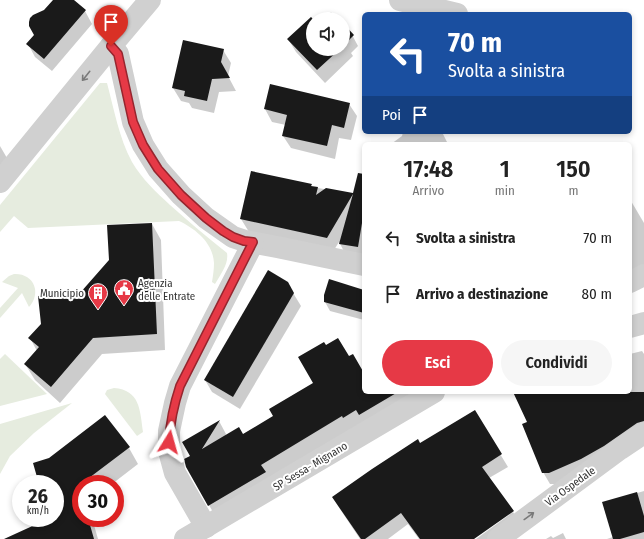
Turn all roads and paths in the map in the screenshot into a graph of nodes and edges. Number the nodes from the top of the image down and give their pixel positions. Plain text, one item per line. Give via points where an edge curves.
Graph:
1 (150, 0) edge
2 (400, 0) edge
3 (449, 12) edge
4 (111, 46) junction
5 (0, 182) edge
6 (253, 242) junction
7 (362, 265) edge
8 (644, 275) edge
9 (632, 281) edge
10 (644, 323) edge
11 (632, 326) edge
12 (431, 394) edge
13 (644, 433) edge
14 (206, 527) junction
15 (185, 539) edge
16 (498, 539) edge

1 - 4 street
2 - 3 street
4 -> 5 street
4 - 6 street via 118,54 133,122 158,169 206,218 233,237
6 - 7 street
6 - 14 street via 180,386 169,431 169,451 175,473
8 - 9 street
10 - 11 street
12 - 14 street, SP Sessa- Mignano
16 -> 13 street, Via Ospedale
14 - 15 street, SP Sessa- Mignano

